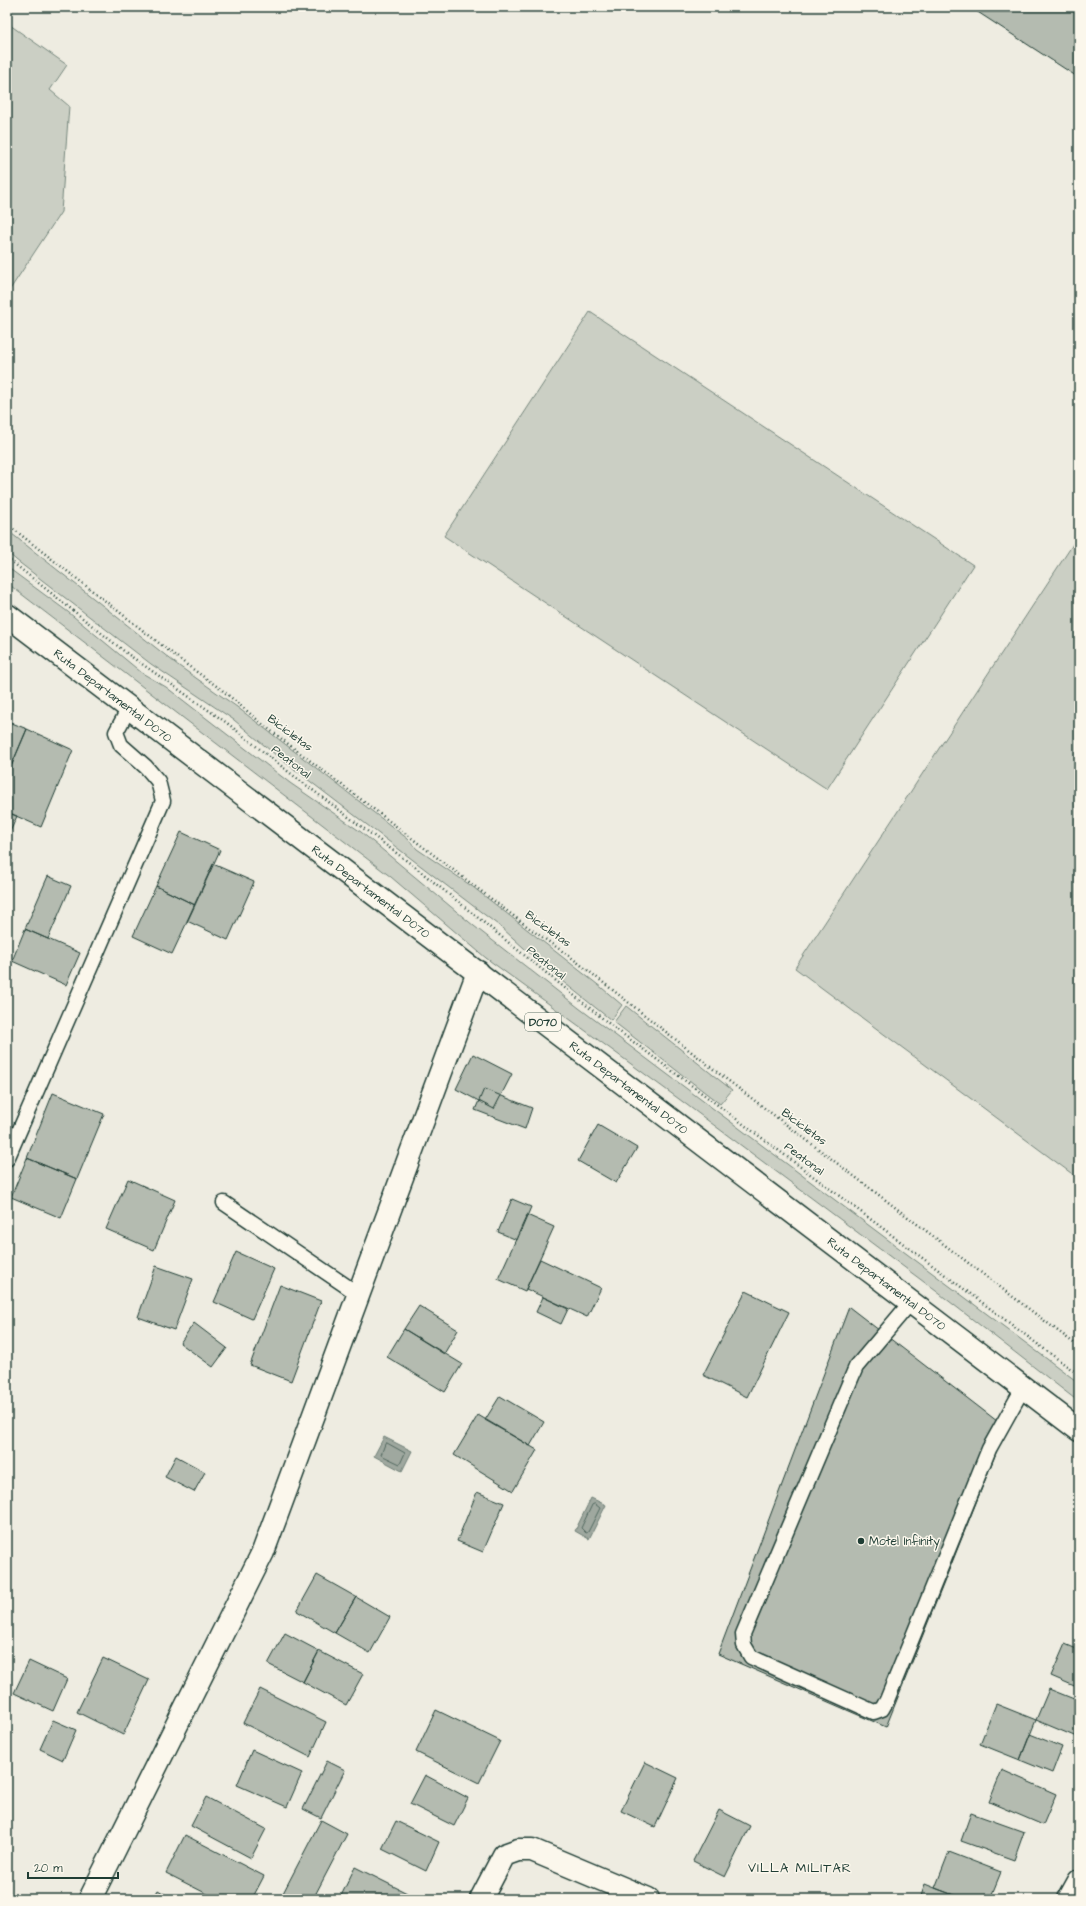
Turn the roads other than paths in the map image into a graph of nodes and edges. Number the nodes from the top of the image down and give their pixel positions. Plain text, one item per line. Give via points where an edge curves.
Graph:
1 (7, 614) edge
2 (129, 708) junction
3 (478, 972) junction
4 (7, 1159) edge
5 (224, 1203) dead end
6 (358, 1294) junction
7 (911, 1302) junction
8 (1023, 1388) junction
9 (1079, 1430) edge
10 (1079, 1881) edge
11 (90, 1899) edge
12 (481, 1899) edge
13 (648, 1899) edge
14 (1069, 1899) edge

1 - 2 main road, Ruta Departamental D070 / D070
2 - 3 main road, Ruta Departamental D070 / D070
2 - 4 lane via 116,732 121,745 158,781 163,801
3 - 6 main road
3 - 7 main road, Ruta Departamental D070 / D070
5 - 6 lane
6 - 11 main road via 263,1552
7 - 8 main road, Ruta Departamental D070 / D070
7 - 8 lane via 856,1367 743,1634 744,1645 751,1657 874,1712 882,1709 989,1449
8 - 9 main road, Ruta Departamental D070 / D070
10 - 14 main road
12 - 13 main road via 504,1855 518,1850 532,1850

